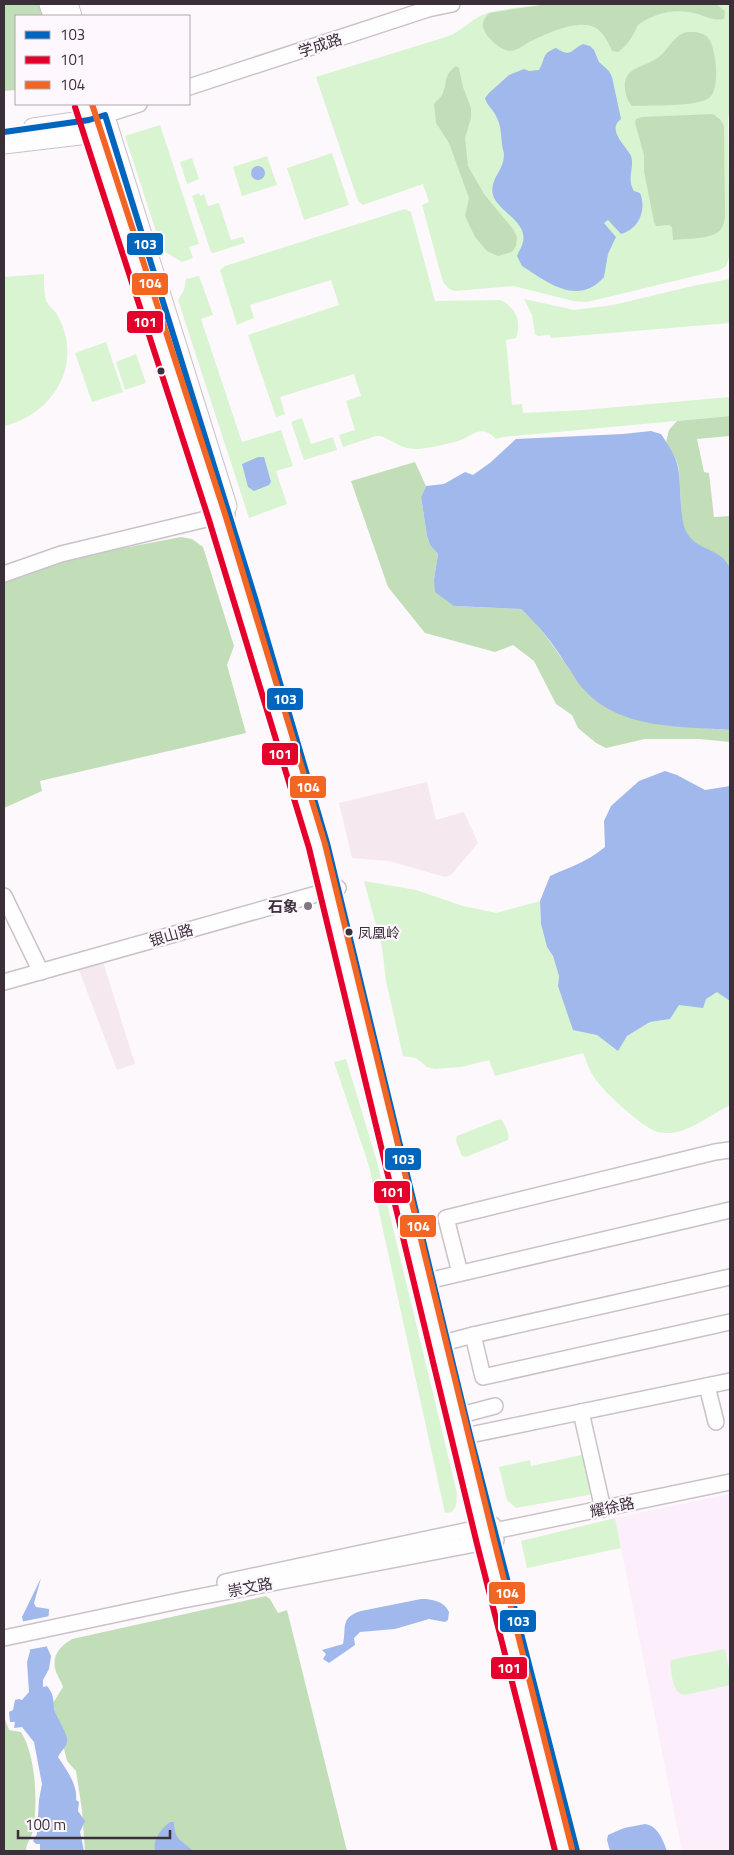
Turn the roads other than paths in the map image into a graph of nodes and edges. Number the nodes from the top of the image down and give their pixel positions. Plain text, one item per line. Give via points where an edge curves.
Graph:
1 (452, 4) edge
2 (190, 88) edge
3 (136, 105) edge
4 (97, 117) edge
5 (4, 132) edge
6 (4, 144) edge
7 (223, 515) junction
8 (4, 574) edge
9 (333, 890) junction
10 (4, 896) edge
11 (41, 972) junction
12 (4, 982) edge
13 (730, 1150) edge
14 (730, 1210) edge
15 (460, 1273) junction
16 (730, 1277) edge
17 (432, 1280) junction
18 (730, 1322) edge
19 (473, 1335) junction
20 (447, 1342) junction
21 (730, 1381) edge
22 (707, 1386) junction
23 (496, 1406) dead end
24 (581, 1412) junction
25 (465, 1414) junction
26 (716, 1422) dead end
27 (470, 1435) junction
28 (730, 1482) edge
29 (603, 1509) junction
30 (490, 1533) junction
31 (4, 1628) edge
32 (4, 1638) edge
33 (564, 1851) edge
34 (576, 1851) edge

1 - 2 street, 学成路
3 - 4 street
4 - 5 main road
4 - 6 main road
4 - 7 main road
7 - 8 street via 61,554
7 - 9 main road via 279,717
9 - 11 street, 银山路
9 - 17 main road
9 - 30 main road
10 - 11 street
11 - 12 street, 银山路
13 - 15 street via 446,1218
14 - 15 street
15 - 17 street
16 - 19 street
17 - 20 main road
18 - 19 street via 483,1377
19 - 20 street
20 - 25 main road
21 - 22 street
22 - 24 street
22 - 26 street
23 - 25 street
24 - 27 street
24 - 29 street
25 - 27 main road
27 - 30 main road
28 - 29 street, 耀徐路
29 - 30 street, 耀徐路
30 - 31 street, 崇文路
30 - 32 street, 崇文路
30 - 33 main road
30 - 34 main road

